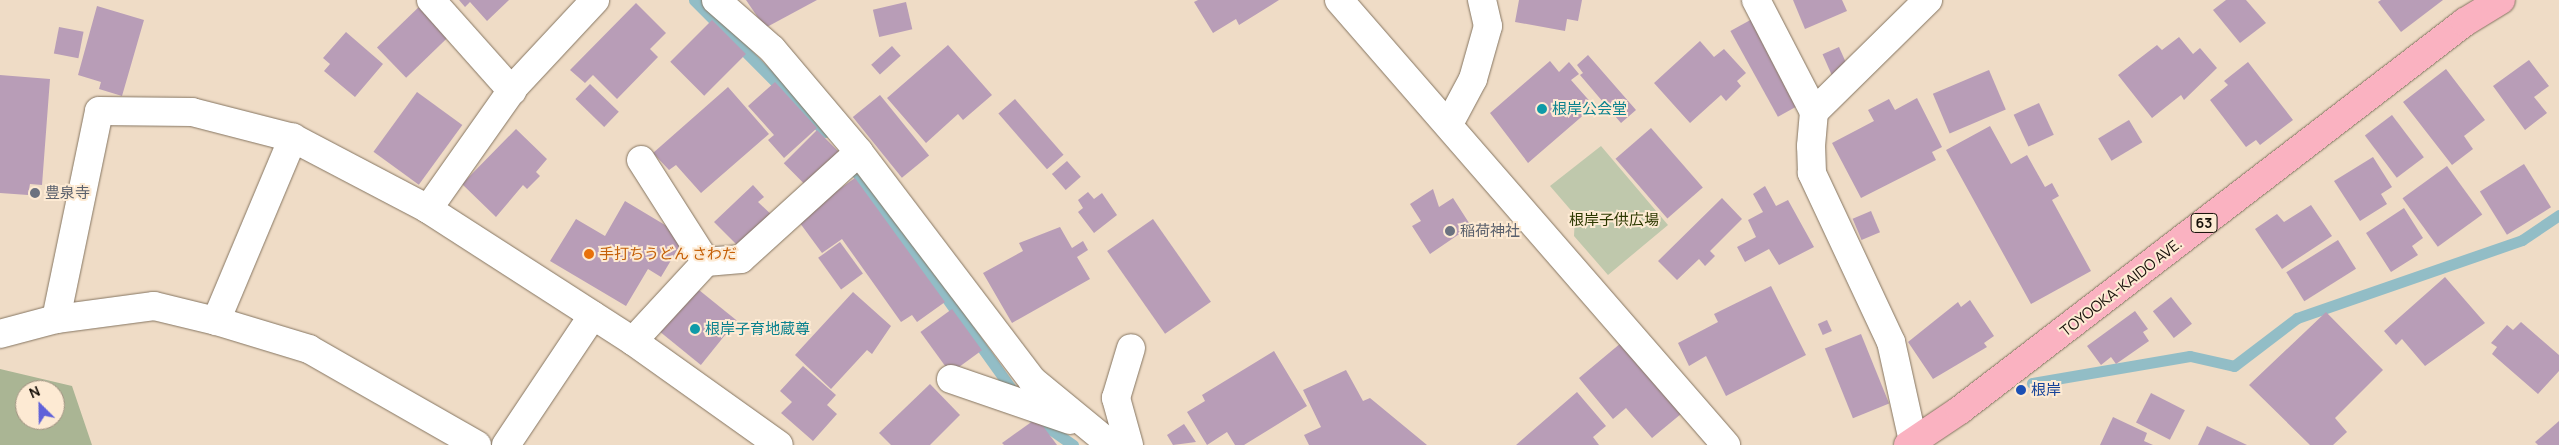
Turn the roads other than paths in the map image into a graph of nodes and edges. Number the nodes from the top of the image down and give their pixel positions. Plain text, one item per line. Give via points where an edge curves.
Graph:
1 (431, 0) edge
2 (595, 0) edge
3 (716, 0) edge
4 (1338, 0) edge
5 (1482, 0) edge
6 (1756, 0) edge
7 (1928, 0) edge
8 (2501, 0) edge
9 (512, 91) junction
10 (1814, 112) junction
11 (1449, 124) junction
12 (292, 138) junction
13 (859, 152) junction
14 (641, 160) dead end
15 (428, 209) junction
16 (706, 262) junction
17 (593, 315) junction
18 (56, 319) junction
19 (216, 321) junction
20 (0, 334) edge
21 (633, 341) junction
22 (1130, 348) dead end
23 (951, 379) dead end
24 (1087, 425) junction
25 (1910, 443) edge
26 (477, 445) edge
27 (506, 445) edge
28 (779, 445) edge
29 (1111, 445) edge
30 (1129, 445) edge
31 (1726, 445) edge

1 - 9 street
2 - 9 street
3 - 13 street via 772,49
4 - 11 street
5 - 11 street via 1488,26 1473,79
6 - 10 street
7 - 10 street
8 - 25 main road, TOYOOKA-KAIDO AVE. / 63 via 2465,22
9 - 15 street
10 - 25 street via 1812,173 1891,342
11 - 31 street
12 - 15 street
12 - 18 street via 192,112 99,112
12 - 19 street
13 - 16 street via 741,259
13 - 24 street via 1032,380
14 - 16 street
15 - 17 street
16 - 21 street
17 - 21 street
17 - 27 street
18 - 19 street via 154,306
18 - 20 street
19 - 26 street via 309,348
21 - 28 street
22 - 30 street via 1116,398
23 - 24 street
24 - 29 street

